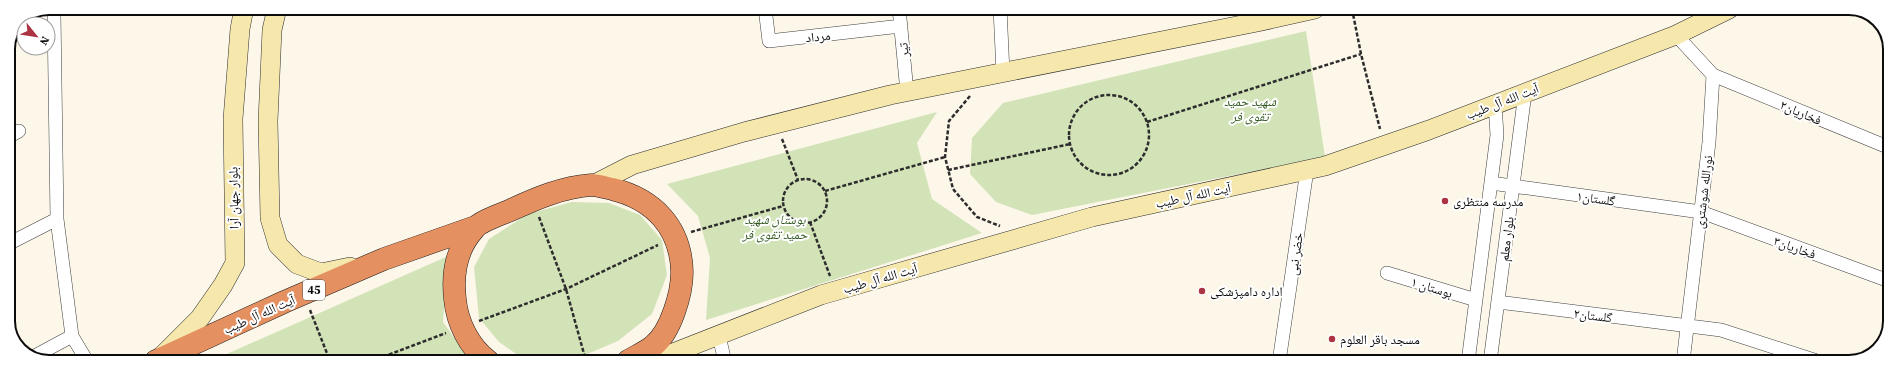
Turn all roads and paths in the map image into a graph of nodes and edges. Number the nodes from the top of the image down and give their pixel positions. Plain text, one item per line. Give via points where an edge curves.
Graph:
1 (54, 15) edge
2 (243, 15) edge
3 (275, 15) edge
4 (766, 15) edge
5 (900, 15) edge
6 (999, 15) edge
7 (1287, 15) edge
8 (1353, 15) edge
9 (1717, 15) edge
10 (901, 26) junction
11 (1676, 35) junction
12 (1361, 54) junction
13 (995, 74) junction
14 (1713, 75) junction
15 (907, 92) junction
16 (1525, 93) junction
17 (1495, 104) junction
18 (1147, 122) junction
19 (776, 124) junction
20 (1070, 144) junction
21 (1384, 145) junction
22 (1883, 145) edge
23 (945, 157) junction
24 (948, 170) junction
25 (1307, 170) junction
26 (798, 180) junction
27 (1491, 183) junction
28 (593, 185) junction
29 (1513, 186) junction
30 (825, 192) junction
31 (532, 200) junction
32 (783, 206) junction
33 (1701, 212) junction
34 (57, 219) junction
35 (810, 222) junction
36 (475, 227) junction
37 (1026, 236) junction
38 (675, 237) junction
39 (15, 240) edge
40 (384, 259) junction
41 (1387, 273) dead end
42 (1883, 279) edge
43 (566, 289) junction
44 (835, 291) junction
45 (304, 294) junction
46 (1476, 300) junction
47 (1498, 302) junction
48 (462, 327) junction
49 (1687, 327) junction
50 (72, 336) junction
51 (718, 336) junction
52 (40, 353) edge
53 (83, 355) edge
54 (162, 355) edge
55 (169, 355) edge
56 (328, 355) edge
57 (388, 355) edge
58 (482, 355) edge
59 (584, 355) edge
60 (639, 355) edge
61 (668, 355) edge
62 (723, 355) edge
63 (1280, 355) edge
64 (1469, 355) edge
65 (1491, 355) edge
66 (1684, 355) edge
67 (1798, 355) edge

1 - 34 street
2 - 54 main road, بلوار جهان آرا via 233,119 235,263 200,318
3 - 40 main road via 272,30 268,121 270,218 278,245 297,264 322,273
4 - 10 street, مرداد via 769,41
5 - 10 street, تیر
6 - 13 street
7 - 13 main road
8 - 12 path
9 - 11 main road, آیت الله آل طیب
10 - 15 street, تیر
11 - 14 street
11 - 16 main road, آیت الله آل طیب
12 - 18 path
12 - 21 path
13 - 15 main road
13 - 23 path via 949,121
14 - 22 street, فخاریان۲
14 - 33 street, نورالله شوشتری
15 - 19 main road
16 - 17 main road, آیت الله آل طیب
16 - 29 street, بلوار معلم
17 - 21 main road, آیت الله آل طیب
17 - 27 street, بلوار معلم via 1498,135
18 - 20 path via 1143,111 1128,98 1109,94 1090,99 1075,112 1068,130
18 - 20 path via 1150,129 1147,149 1136,165 1119,174 1100,175 1082,166
19 - 26 path
19 - 28 main road via 632,165
20 - 24 path
21 - 25 main road, آیت الله آل طیب
23 - 24 path
23 - 30 path
24 - 37 path via 953,189 977,217
25 - 37 main road, آیت الله آل طیب via 1092,217
25 - 63 street, خضر نبی
26 - 30 path via 809,179 818,183
26 - 32 path via 789,186 784,195
27 - 29 street, گلستان۱
27 - 46 street, بلوار معلم
28 - 31 highway, آیت الله آل طیب via 554,192
28 - 38 highway via 634,196 653,207
29 - 33 street, گلستان۱
29 - 47 street, بلوار معلم
30 - 35 path via 827,202 824,212 817,220
31 - 36 highway, آیت الله آل طیب
31 - 43 path
32 - 35 path via 796,222
32 - 38 path
33 - 42 street, فخاریان۳
33 - 49 street, نورالله شوشتری
34 - 39 street
34 - 50 street
35 - 44 path
36 - 40 highway, آیت الله آل طیب / 45
36 - 48 highway via 462,244 455,265 455,306
37 - 44 main road, آیت الله آل طیب
38 - 43 path
38 - 60 highway via 681,259 682,280 677,306 654,345
40 - 45 highway, آیت الله آل طیب / 45
41 - 46 street, بوستان ۱
43 - 48 path
43 - 59 path
44 - 51 main road, آیت الله آل طیب
45 - 55 highway, آیت الله آل طیب / 45
45 - 56 path
46 - 64 street, بلوار معلم
47 - 49 street, گلستان۲
47 - 65 street, بلوار معلم
48 - 57 path
48 - 58 highway
49 - 66 street, نورالله شوشتری
49 - 67 street, گلستان۲ via 1721,330
50 - 52 street
50 - 53 street
51 - 61 main road, آیت الله آل طیب
51 - 62 street

